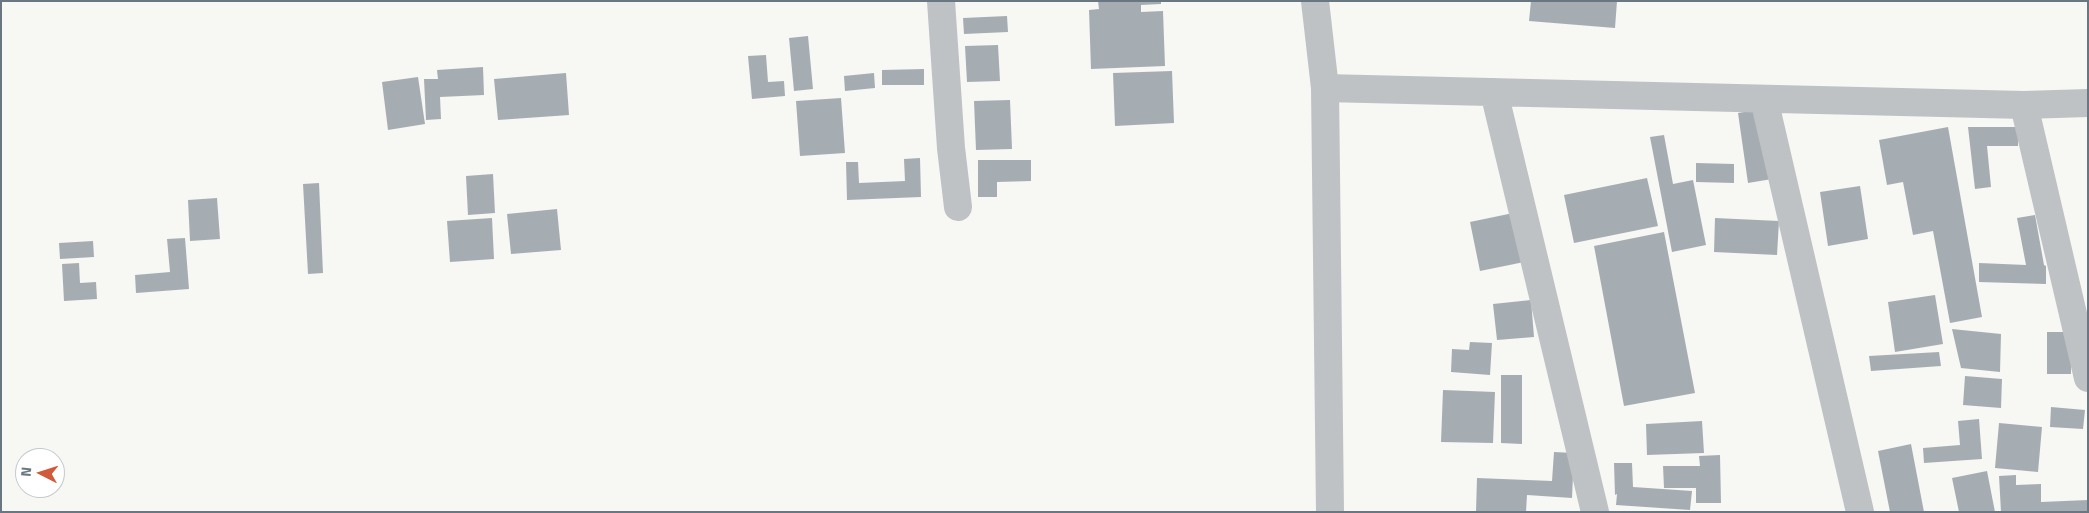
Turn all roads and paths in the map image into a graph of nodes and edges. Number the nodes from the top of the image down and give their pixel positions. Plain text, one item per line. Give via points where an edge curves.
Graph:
1 (940, 1) edge
2 (1315, 1) edge
3 (1325, 88) junction
4 (1494, 92) junction
5 (1764, 99) junction
6 (2088, 103) edge
7 (2024, 105) junction
8 (958, 207) dead end
9 (2088, 378) edge
10 (1330, 512) edge
11 (1595, 512) edge
12 (1860, 512) edge

1 - 8 street
2 - 3 street
3 - 4 street
3 - 10 street
4 - 5 street
4 - 11 street
5 - 7 street
5 - 12 street
6 - 7 street
7 - 9 street

